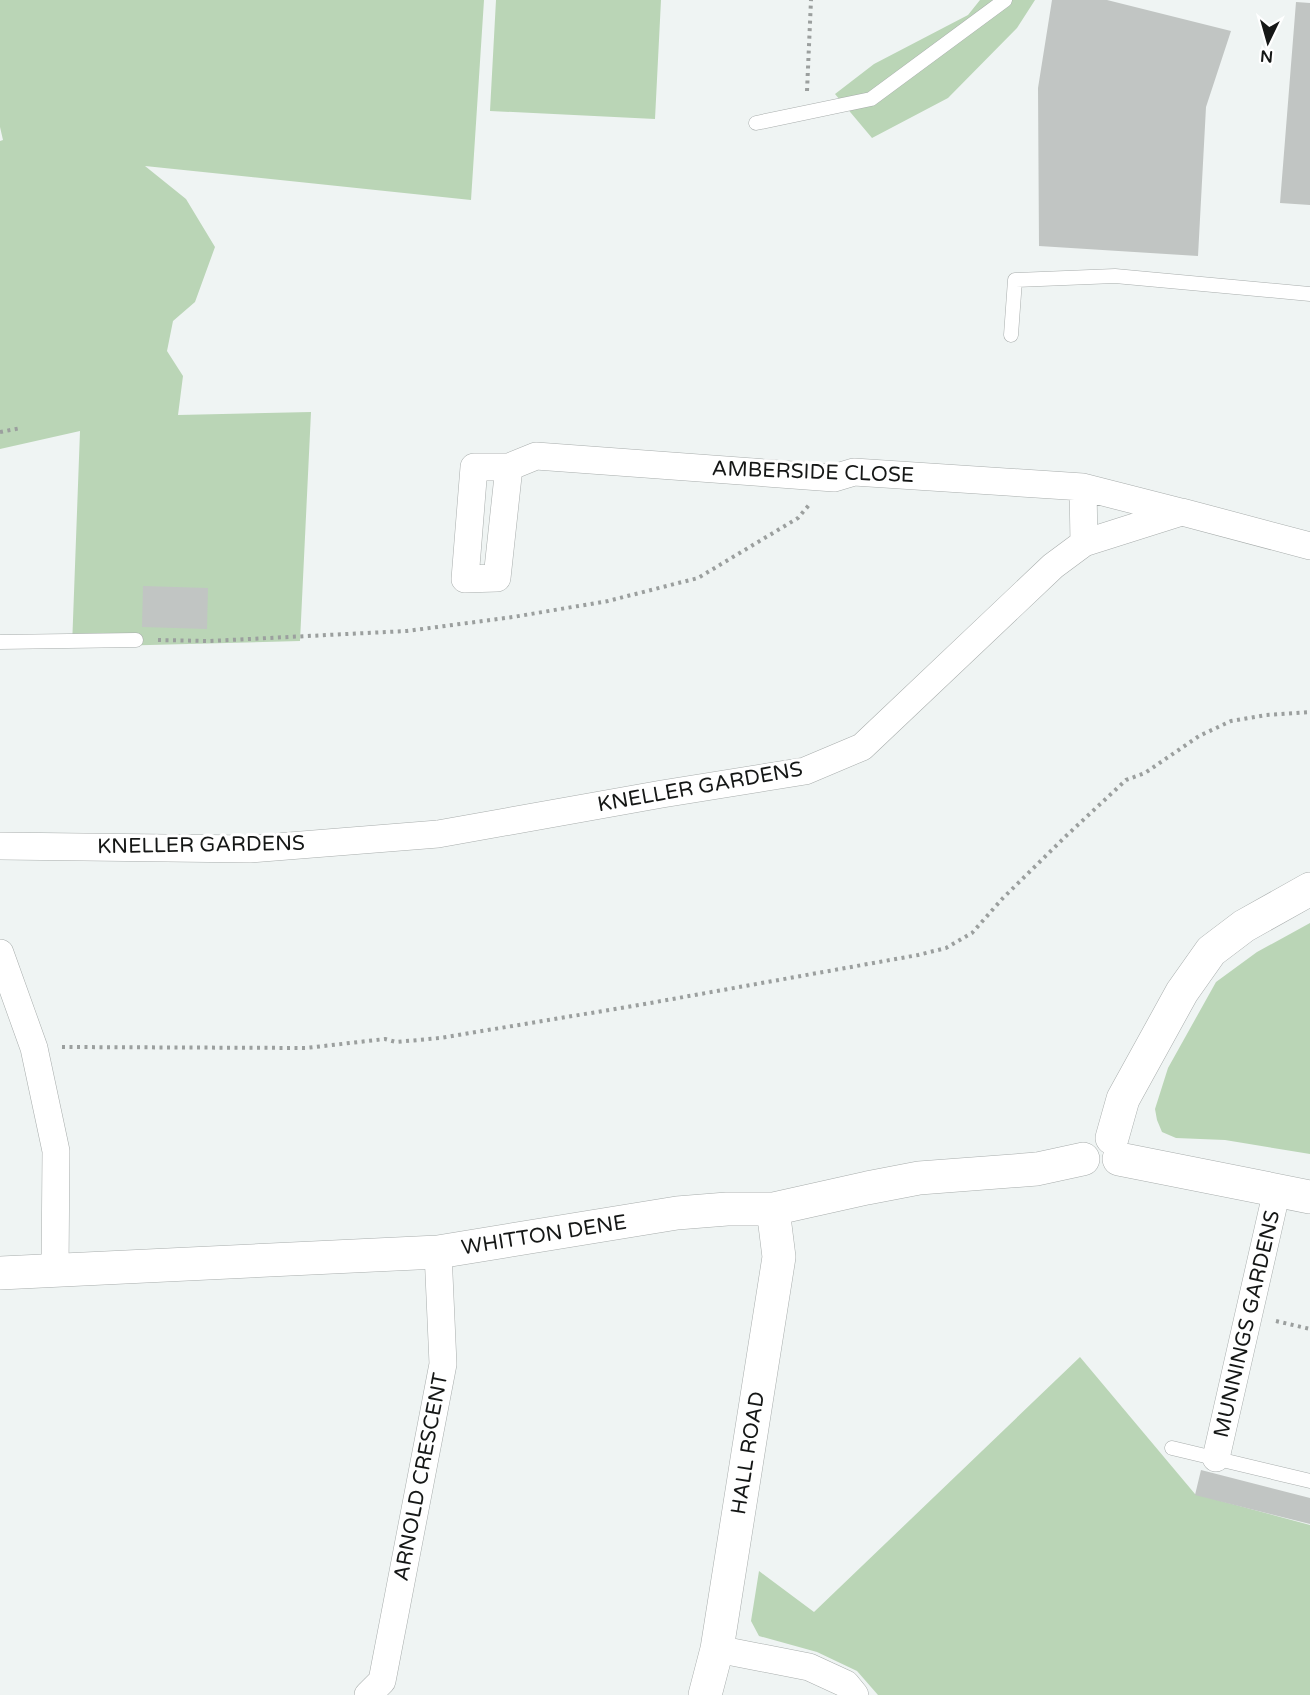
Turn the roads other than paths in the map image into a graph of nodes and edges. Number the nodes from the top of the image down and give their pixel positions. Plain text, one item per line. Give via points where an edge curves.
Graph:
1 (1005, 0) edge
2 (756, 123) dead end
3 (1310, 294) edge
4 (1011, 335) dead end
5 (509, 467) dead end
6 (1083, 487) junction
7 (1182, 512) junction
8 (1084, 543) junction
9 (1310, 546) edge
10 (136, 640) dead end
11 (0, 642) edge
12 (0, 846) edge
13 (1310, 889) edge
14 (0, 952) edge
15 (1115, 1149) junction
16 (1277, 1190) junction
17 (1310, 1197) edge
18 (773, 1209) junction
19 (438, 1252) junction
20 (55, 1271) junction
21 (0, 1273) edge
22 (1172, 1448) dead end
23 (1216, 1458) junction
24 (1310, 1481) edge
25 (717, 1648) junction
26 (368, 1695) edge
27 (705, 1695) edge
28 (855, 1695) edge

1 - 2 lane via 871,99
3 - 4 lane via 1115,276 1015,280
5 - 6 street, AMBERSIDE CLOSE via 536,456 834,478 854,472
6 - 7 street, AMBERSIDE CLOSE
6 - 8 street
7 - 8 street, KNELLER GARDENS
7 - 9 street
8 - 12 street, KNELLER GARDENS via 1053,566 862,747 805,771 438,834 250,849
10 - 11 lane
13 - 15 street via 1244,926 1211,951 1182,992 1123,1099
14 - 20 street via 34,1048 56,1151
15 - 16 street, WHITTON DENE
15 - 18 street, WHITTON DENE via 1106,1135 1099,1135 1087,1141 1083,1160 1037,1169 919,1178
16 - 17 street, WHITTON DENE
16 - 23 street, MUNNINGS GARDENS
18 - 19 street, WHITTON DENE via 677,1213
18 - 25 street, HALL ROAD via 779,1257
19 - 20 street, WHITTON DENE
19 - 26 street, ARNOLD CRESCENT via 443,1364 382,1681
20 - 21 street, WHITTON DENE
22 - 23 lane
23 - 24 lane
25 - 27 street, HALL ROAD
25 - 28 street via 809,1667 846,1684

